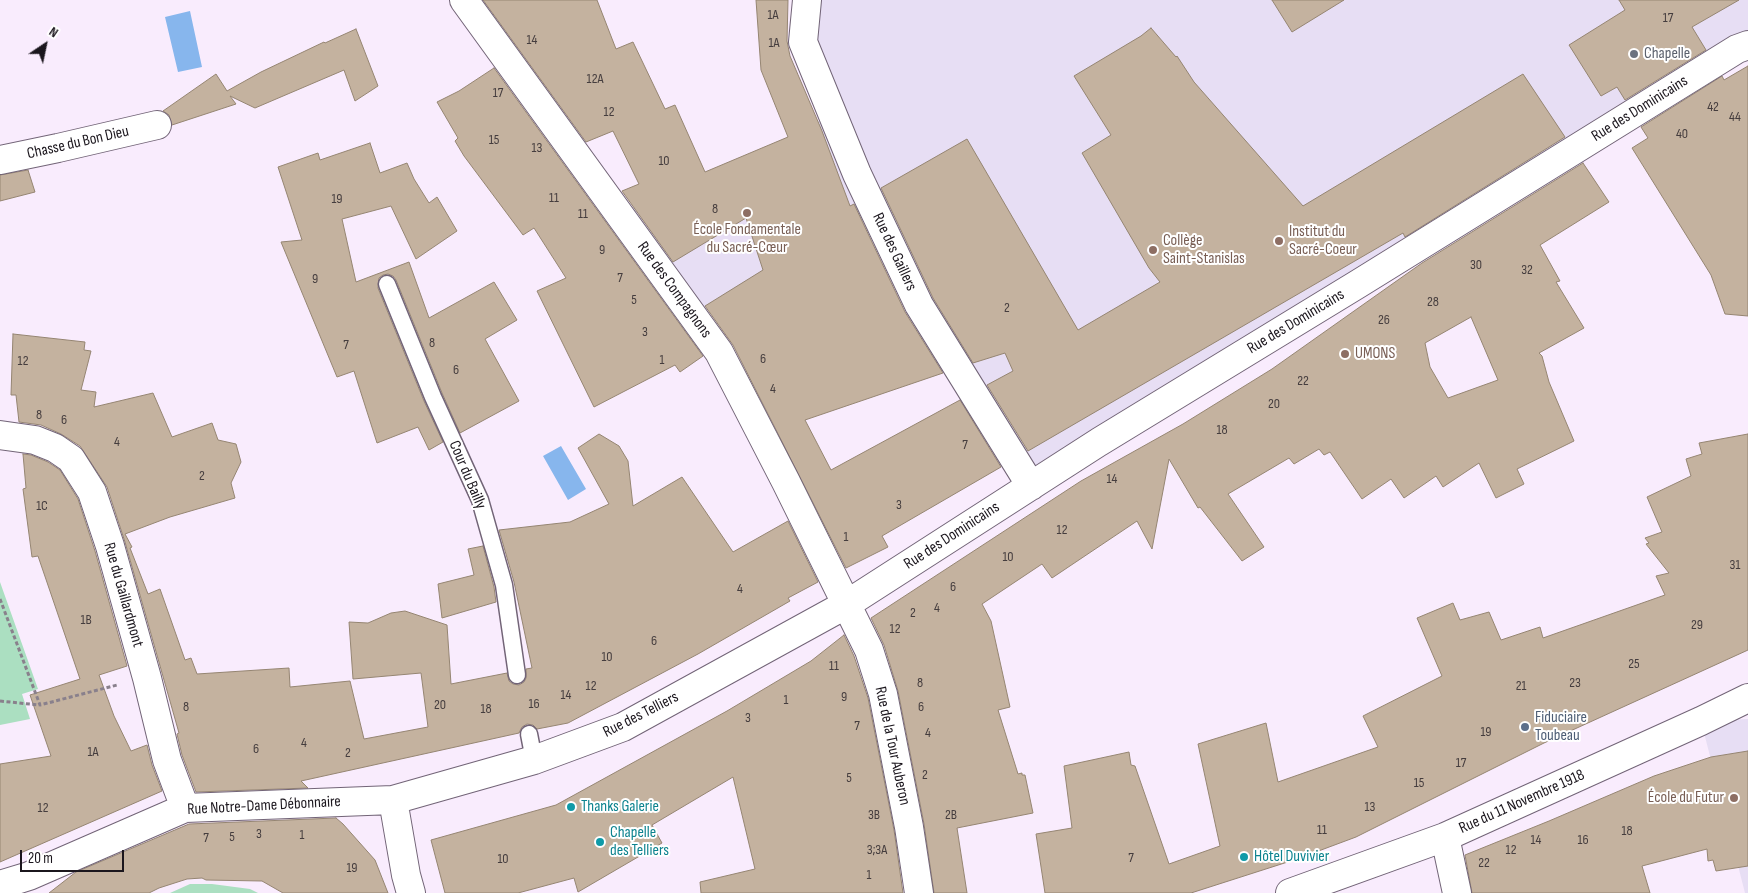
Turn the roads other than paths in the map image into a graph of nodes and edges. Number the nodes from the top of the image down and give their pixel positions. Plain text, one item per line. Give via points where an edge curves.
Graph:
1 (464, 0) edge
2 (807, 0) edge
3 (1748, 45) edge
4 (157, 125) dead end
5 (0, 160) edge
6 (388, 284) dead end
7 (0, 435) edge
8 (1031, 486) junction
9 (847, 604) junction
10 (518, 676) dead end
11 (1748, 698) edge
12 (393, 800) junction
13 (185, 808) junction
14 (1444, 837) junction
15 (0, 885) edge
16 (411, 893) edge
17 (919, 893) edge
18 (1290, 893) edge
19 (1457, 893) edge

1 - 9 street, Rue des Compagnons via 719,352
2 - 8 street, Rue des Gaillers via 803,42 857,174 919,305
3 - 8 street, Rue des Dominicains
4 - 5 street, Chasse du Bon Dieu
6 - 10 lane, Cour du Bailly via 433,397 480,500 504,584
7 - 13 street, Rue du Gaillardmont via 35,440 55,448 71,459 92,492 110,546 167,760
8 - 9 street, Rue des Dominicains
9 - 12 street, Rue des Telliers via 623,728 531,747
9 - 17 street, Rue de la Tour Auberon via 869,650 884,694
11 - 14 street, Rue du 11 Novembre 1918
12 - 13 street, Rue Notre-Dame Débonnaire
12 - 16 street
13 - 15 street, Rue Notre-Dame Débonnaire via 29,876
14 - 18 street, Rue du 11 Novembre 1918
14 - 19 street

